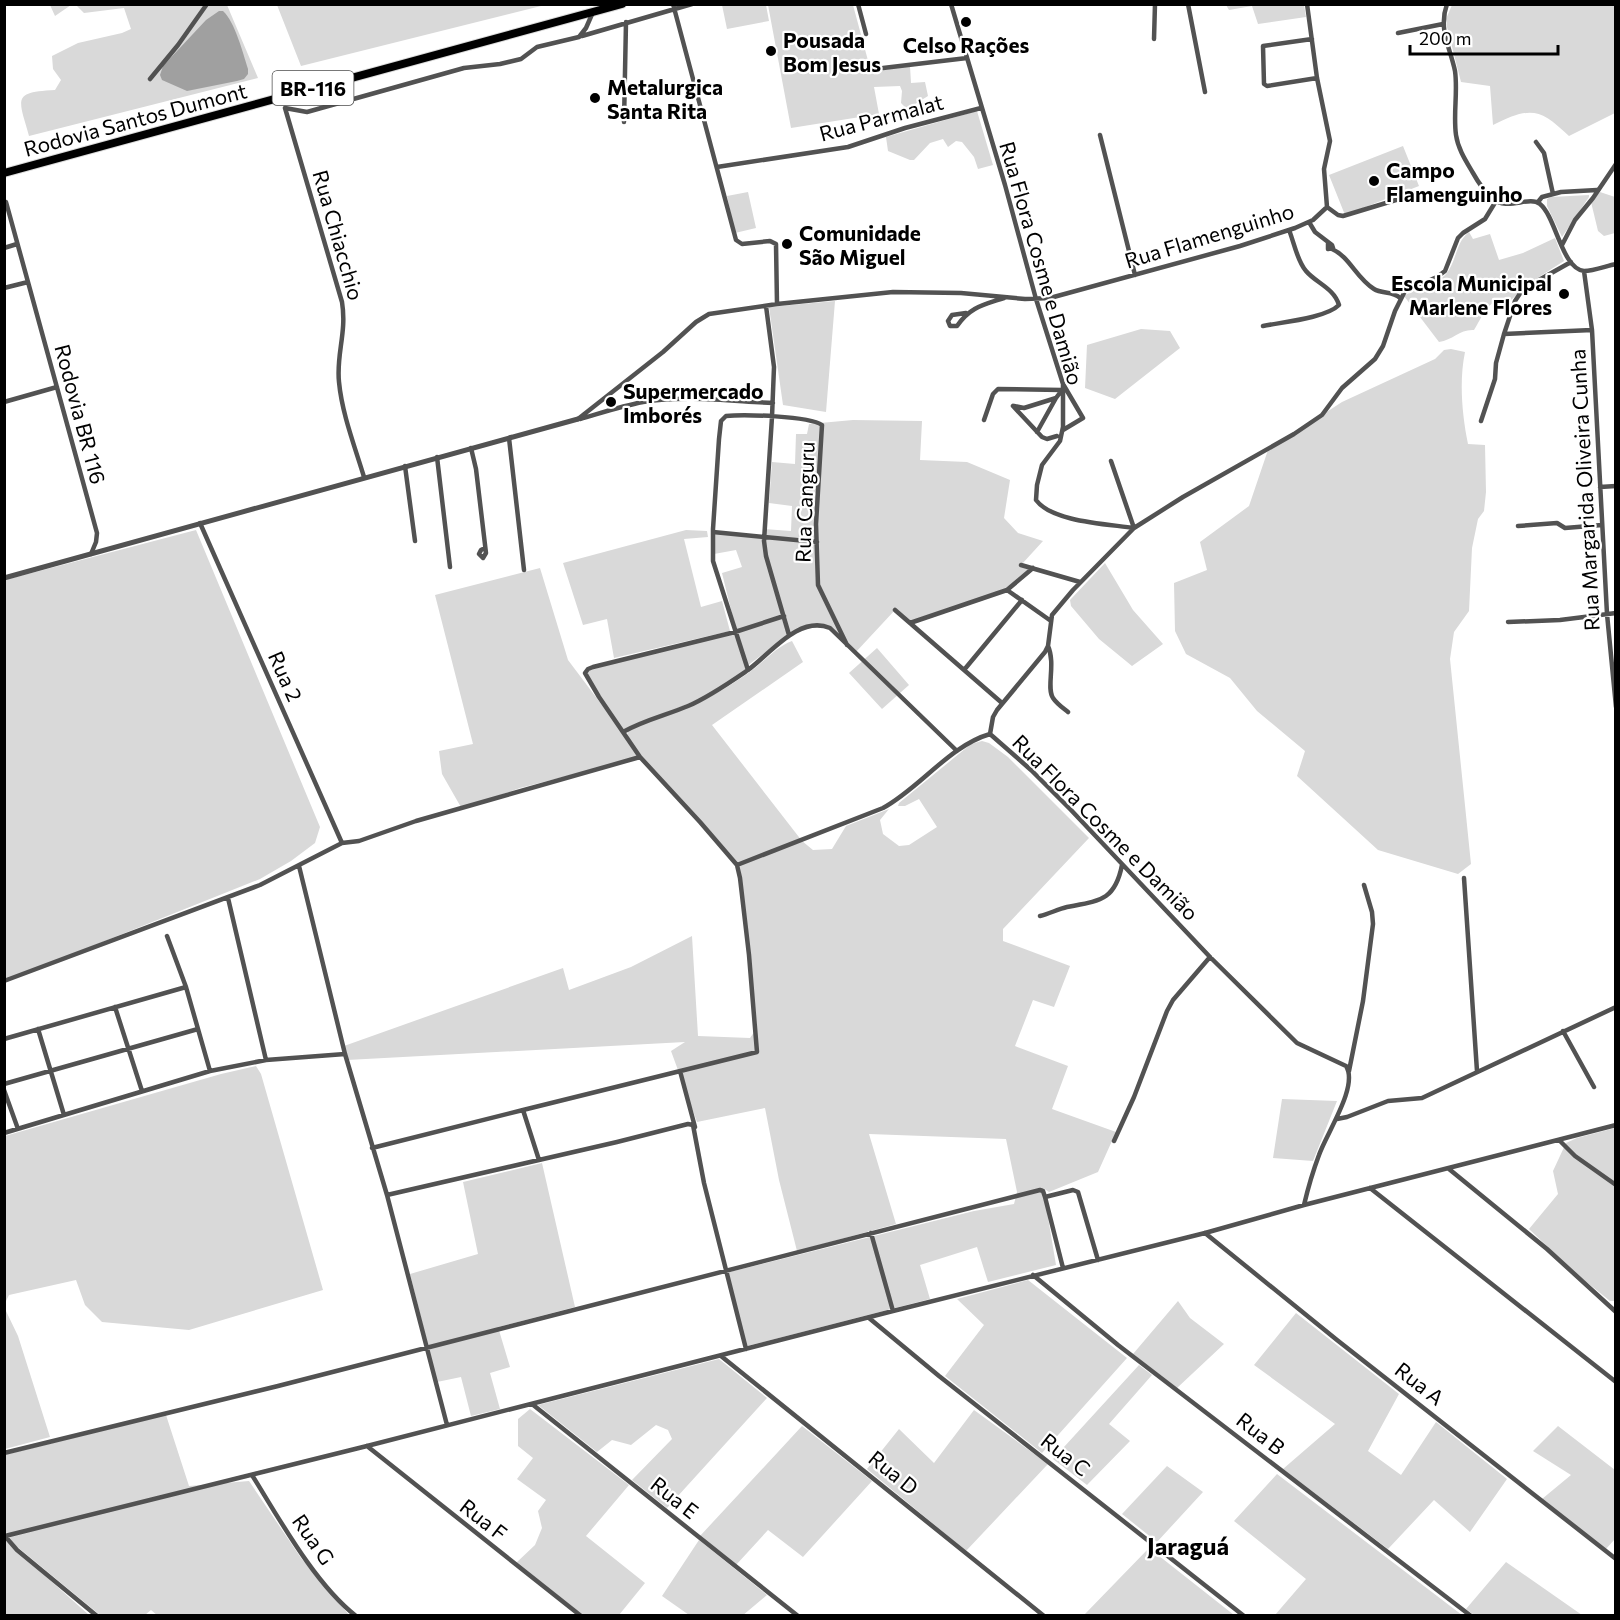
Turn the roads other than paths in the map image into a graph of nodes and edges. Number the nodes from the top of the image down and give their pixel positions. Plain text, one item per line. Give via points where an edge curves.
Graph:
1 (207, 4) edge
2 (622, 4) edge
3 (692, 4) edge
4 (858, 4) edge
5 (951, 4) edge
6 (1155, 4) edge
7 (1188, 4) edge
8 (1307, 4) edge
9 (1447, 4) edge
10 (673, 6) edge
11 (593, 12) junction
12 (626, 22) junction
13 (1443, 24) junction
14 (1398, 33) dead end
15 (866, 34) dead end
16 (579, 37) junction
17 (1154, 39) dead end
18 (1311, 39) junction
19 (967, 58) junction
20 (883, 68) dead end
21 (1317, 78) junction
22 (150, 79) dead end
23 (1205, 92) dead end
24 (981, 108) junction
25 (624, 122) dead end
26 (1100, 135) dead end
27 (1536, 142) dead end
28 (1616, 164) edge
29 (717, 167) junction
30 (4, 173) edge
31 (1597, 190) junction
32 (1419, 193) dead end
33 (1553, 194) junction
34 (1496, 201) junction
35 (6, 202) dead end
36 (1538, 202) junction
37 (1327, 207) junction
38 (1309, 222) junction
39 (1289, 230) junction
40 (17, 244) junction
41 (1562, 245) junction
42 (4, 248) edge
43 (1571, 262) junction
44 (1616, 264) edge
45 (1584, 271) junction
46 (1134, 275) junction
47 (28, 282) junction
48 (4, 288) edge
49 (1007, 297) junction
50 (1401, 298) junction
51 (1036, 299) junction
52 (777, 304) junction
53 (766, 306) junction
54 (966, 313) dead end
55 (1263, 326) dead end
56 (1592, 330) junction
57 (1504, 334) junction
58 (57, 387) junction
59 (1062, 387) junction
60 (1056, 398) junction
61 (4, 402) edge
62 (773, 404) junction
63 (772, 417) junction
64 (578, 419) junction
65 (984, 420) dead end
66 (1481, 421) dead end
67 (1062, 431) junction
68 (1037, 432) junction
69 (1057, 436) dead end
70 (511, 437) junction
71 (471, 448) junction
72 (437, 457) junction
73 (1111, 461) dead end
74 (405, 466) junction
75 (364, 477) junction
76 (1616, 486) edge
77 (1600, 487) junction
78 (200, 523) junction
79 (1602, 525) junction
80 (1518, 526) dead end
81 (1134, 528) junction
82 (712, 532) junction
83 (764, 537) junction
84 (415, 542) dead end
85 (816, 543) junction
86 (485, 548) dead end
87 (91, 554) junction
88 (1021, 565) dead end
89 (450, 567) dead end
90 (1033, 568) junction
91 (524, 570) dead end
92 (4, 578) edge
93 (1080, 582) junction
94 (1007, 590) junction
95 (1022, 600) junction
96 (895, 610) dead end
97 (1616, 613) edge
98 (1607, 614) junction
99 (784, 616) junction
100 (1051, 621) junction
101 (1508, 622) dead end
102 (910, 623) junction
103 (735, 632) junction
104 (789, 635) junction
105 (847, 645) junction
106 (1048, 646) junction
107 (748, 670) junction
108 (964, 670) junction
109 (1002, 703) junction
110 (1616, 707) edge
111 (1068, 712) dead end
112 (623, 732) junction
113 (990, 734) junction
114 (957, 751) junction
115 (640, 757) junction
116 (342, 843) junction
117 (737, 865) junction
118 (1122, 865) junction
119 (299, 866) junction
120 (1464, 878) dead end
121 (1364, 885) dead end
122 (228, 898) junction
123 (1040, 916) dead end
124 (167, 936) dead end
125 (1210, 957) junction
126 (4, 981) edge
127 (186, 987) junction
128 (115, 1007) junction
129 (1616, 1007) edge
130 (38, 1029) junction
131 (198, 1029) junction
132 (1563, 1031) junction
133 (4, 1039) edge
134 (129, 1049) junction
135 (345, 1054) junction
136 (266, 1060) junction
137 (51, 1071) junction
138 (210, 1071) junction
139 (680, 1071) junction
140 (1348, 1071) junction
141 (1478, 1071) junction
142 (4, 1084) edge
143 (1594, 1087) dead end
144 (4, 1090) edge
145 (142, 1091) junction
146 (523, 1110) junction
147 (64, 1115) junction
148 (1337, 1119) junction
149 (1616, 1125) edge
150 (695, 1128) junction
151 (18, 1129) junction
152 (4, 1133) edge
153 (1558, 1140) junction
154 (1114, 1141) dead end
155 (372, 1148) junction
156 (539, 1160) junction
157 (1449, 1168) junction
158 (1616, 1185) edge
159 (1370, 1188) junction
160 (387, 1195) junction
161 (1045, 1197) junction
162 (1304, 1205) junction
163 (871, 1233) junction
164 (1205, 1233) junction
165 (1098, 1260) junction
166 (1063, 1268) junction
167 (725, 1272) junction
168 (1033, 1275) junction
169 (893, 1311) junction
170 (1616, 1312) edge
171 (869, 1318) junction
172 (426, 1347) junction
173 (746, 1349) junction
174 (721, 1356) junction
175 (1616, 1382) edge
176 (532, 1404) junction
177 (447, 1425) junction
178 (368, 1446) junction
179 (4, 1453) edge
180 (252, 1475) junction
181 (5, 1535) edge
182 (1616, 1559) edge
183 (97, 1616) edge
184 (356, 1616) edge
185 (581, 1616) edge
186 (798, 1616) edge
187 (1044, 1616) edge
188 (1244, 1616) edge
189 (1471, 1616) edge

1 - 22 street
2 - 11 highway, Rodovia Santos Dumont / BR-116
3 - 10 street
4 - 15 street
5 - 19 street, Rua Flora Cosme e Damião
6 - 17 street
7 - 23 street
8 - 18 street
9 - 13 street
10 - 12 street
10 - 29 street
11 - 16 street
11 - 30 highway, Rodovia Santos Dumont / BR-116
12 - 16 street
12 - 25 street
13 - 14 street
13 - 34 street via 1456,86 1457,138 1478,181
16 - 75 street, Rua Chiacchio via 537,47 515,61 464,68 309,111 285,108 342,302 345,323 338,371 340,387
18 - 21 street
18 - 21 street via 1263,46 1264,84
19 - 20 street
19 - 24 street, Rua Flora Cosme e Damião
21 - 37 street via 1330,141 1324,169
24 - 29 street, Rua Parmalat via 848,147
24 - 51 street, Rua Flora Cosme e Damião
26 - 46 street
27 - 33 street via 1544,153
28 - 31 street
29 - 52 street via 738,242 775,243
31 - 33 street
31 - 41 street
32 - 37 street via 1343,216
33 - 36 street via 1542,196
34 - 36 street
34 - 50 street via 1485,219 1458,238 1445,271 1405,291
35 - 40 street, Rodovia BR 116
36 - 41 street
37 - 38 street, Rua Flamenguinho
38 - 39 street, Rua Flamenguinho
38 - 50 street via 1373,288
39 - 46 street, Rua Flamenguinho
39 - 55 street via 1305,270 1327,287 1339,305 1323,314
40 - 42 street
40 - 47 street, Rodovia BR 116
41 - 43 street
43 - 45 street
43 - 57 street via 1523,289
44 - 45 street
45 - 56 street, Rua Margarida Oliveira Cunha
46 - 51 street, Rua Flamenguinho
47 - 48 street
47 - 58 street, Rodovia BR 116
49 - 51 street, Rua Flamenguinho
49 - 52 street, Rua Flamenguinho via 893,292
49 - 54 street
50 - 81 street via 1375,359 1342,388 1314,421
51 - 59 street, Rua Flora Cosme e Damião
52 - 53 street, Rua Flamenguinho
53 - 62 street via 774,368
53 - 64 street, Rua Flamenguinho via 702,318
56 - 57 street
56 - 77 street, Rua Margarida Oliveira Cunha
57 - 66 street
58 - 61 street
58 - 87 street, Rodovia BR 116 via 97,532
59 - 60 street
59 - 65 street via 998,389
59 - 67 street, Rua Flora Cosme e Damião
59 - 67 street via 1083,418
60 - 68 street
60 - 68 street via 1024,408 1013,406
62 - 63 street
62 - 64 street via 689,399 643,402
63 - 82 street via 722,418
63 - 83 street
63 - 85 street, Rua Canguru via 822,425
64 - 70 street
67 - 81 street, Rua Flora Cosme e Damião via 1060,441 1042,465 1035,494 1038,503 1073,518
68 - 69 street via 1047,440
70 - 71 street
70 - 91 street
71 - 72 street
71 - 86 street
72 - 74 street
72 - 89 street
73 - 81 street
74 - 75 street
74 - 84 street
75 - 78 street
76 - 77 street
77 - 79 street, Rua Margarida Oliveira Cunha
78 - 87 street
78 - 116 street, Rua 2
79 - 80 street
79 - 98 street, Rua Margarida Oliveira Cunha
81 - 93 street
82 - 83 street
82 - 103 street via 713,561
83 - 85 street
83 - 99 street
85 - 105 street, Rua Canguru via 818,585
87 - 92 street
88 - 90 street
90 - 93 street
90 - 94 street
93 - 100 street
94 - 95 street
94 - 102 street
95 - 100 street
95 - 108 street
96 - 102 street
97 - 98 street
98 - 101 street
98 - 110 street, Rua Margarida Oliveira Cunha
99 - 103 street
99 - 104 street
100 - 106 street
102 - 108 street
103 - 107 street
103 - 112 street via 588,669 585,676
104 - 105 street via 805,626 820,624
104 - 107 street
105 - 114 street
106 - 109 street, Rua Flora Cosme e Damião
106 - 111 street via 1053,662 1051,693
107 - 112 street via 700,701
108 - 109 street
109 - 113 street, Rua Flora Cosme e Damião via 993,717
112 - 115 street
113 - 114 street
113 - 118 street, Rua Flora Cosme e Damião via 1039,778
114 - 117 street via 883,808
115 - 116 street
115 - 117 street
116 - 119 street
117 - 139 street via 757,1052
118 - 123 street via 1117,885 1107,895
118 - 125 street, Rua Flora Cosme e Damião
119 - 122 street
119 - 135 street
120 - 141 street
121 - 140 street via 1373,924 1363,1001
122 - 126 street
122 - 136 street
124 - 127 street
125 - 140 street, Rua Flora Cosme e Damião via 1297,1043 1346,1066
125 - 154 street via 1167,1011
127 - 128 street
127 - 131 street
128 - 130 street
128 - 134 street
129 - 132 street
130 - 133 street
130 - 137 street
131 - 134 street
131 - 138 street
132 - 141 street
132 - 143 street
134 - 137 street
134 - 145 street
135 - 136 street
135 - 155 street
136 - 138 street
137 - 142 street
137 - 147 street
138 - 145 street
139 - 146 street
139 - 150 street
140 - 148 street
141 - 148 street via 1422,1098 1388,1101
144 - 151 street
145 - 147 street
146 - 155 street
146 - 156 street
147 - 151 street
148 - 162 street via 1321,1149
149 - 153 street
150 - 156 street via 688,1124
150 - 167 street
151 - 152 street
153 - 157 street
153 - 158 street
155 - 160 street
156 - 160 street
157 - 159 street
157 - 170 street
159 - 162 street
159 - 175 street
160 - 172 street
161 - 163 street via 1040,1190
161 - 165 street via 1078,1192
161 - 166 street
162 - 164 street
163 - 167 street
163 - 169 street
164 - 165 street
164 - 182 street, Rua A
165 - 166 street
166 - 168 street
167 - 172 street
167 - 173 street
168 - 169 street
168 - 189 street, Rua B via 1118,1345
169 - 171 street
171 - 173 street
171 - 188 street, Rua C
172 - 177 street
172 - 179 street
173 - 174 street
174 - 176 street
174 - 187 street, Rua D
176 - 177 street
176 - 186 street, Rua E
177 - 178 street
178 - 180 street
178 - 185 street, Rua F
180 - 181 street
180 - 184 street, Rua G via 309,1562
181 - 183 street via 17,1550

